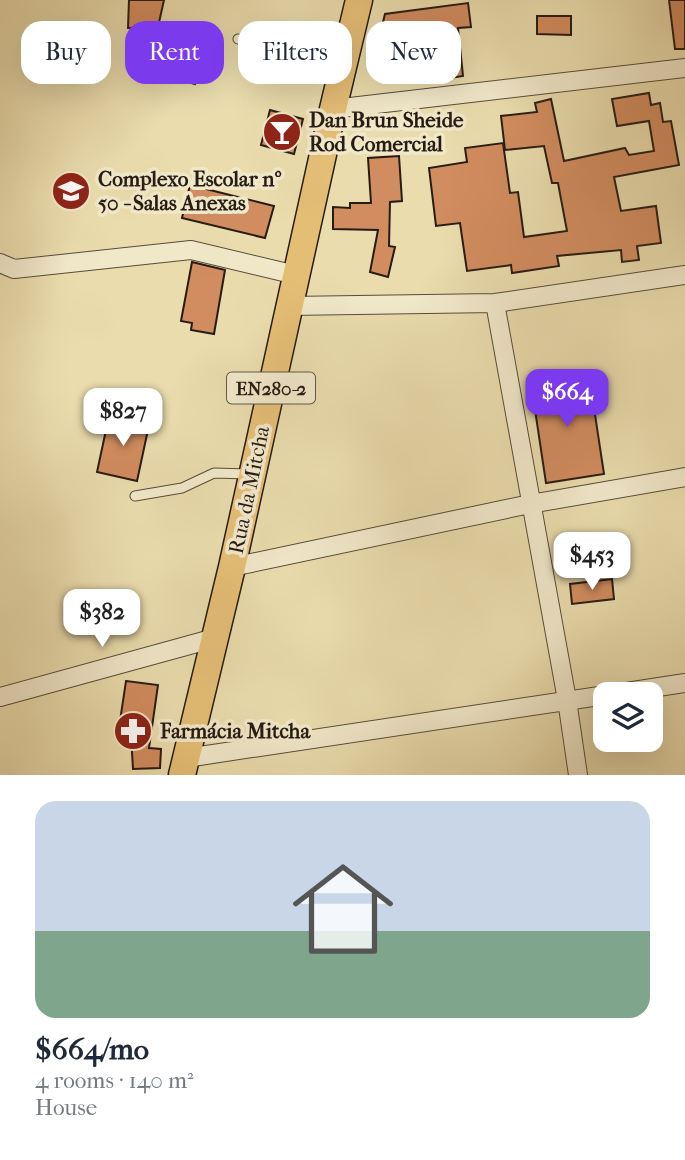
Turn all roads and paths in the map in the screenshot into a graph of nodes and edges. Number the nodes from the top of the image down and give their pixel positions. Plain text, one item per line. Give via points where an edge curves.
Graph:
1 (359, 0) edge
2 (352, 29) edge
3 (685, 68) edge
4 (339, 84) edge
5 (333, 109) junction
6 (0, 263) edge
7 (296, 275) junction
8 (685, 275) edge
9 (495, 303) junction
10 (289, 306) junction
11 (253, 474) junction
12 (685, 477) edge
13 (135, 496) dead end
14 (530, 503) junction
15 (232, 567) junction
16 (215, 638) junction
17 (685, 684) edge
18 (663, 687) edge
19 (0, 697) edge
20 (593, 697) edge
21 (567, 700) junction
22 (184, 767) edge
23 (578, 775) edge

1 - 2 main road, Rua da Mitcha / EN280-2
3 - 5 street
4 - 5 main road, Rua da Mitcha / EN280-2
5 - 7 main road, Rua da Mitcha / EN280-2
6 - 7 street via 15,269 191,250
7 - 10 main road, Rua da Mitcha / EN280-2
8 - 9 street
9 - 10 street
9 - 14 street
10 - 11 main road, Rua da Mitcha / EN280-2
11 - 13 lane via 214,473 182,488
11 - 15 main road, Rua da Mitcha / EN280-2
12 - 14 street
14 - 15 street
14 - 21 street
15 - 16 main road, Rua da Mitcha / EN280-2
16 - 19 street
16 - 22 main road, Rua da Mitcha / EN280-2
17 - 18 street
20 - 21 street
21 - 22 street
21 - 23 street

